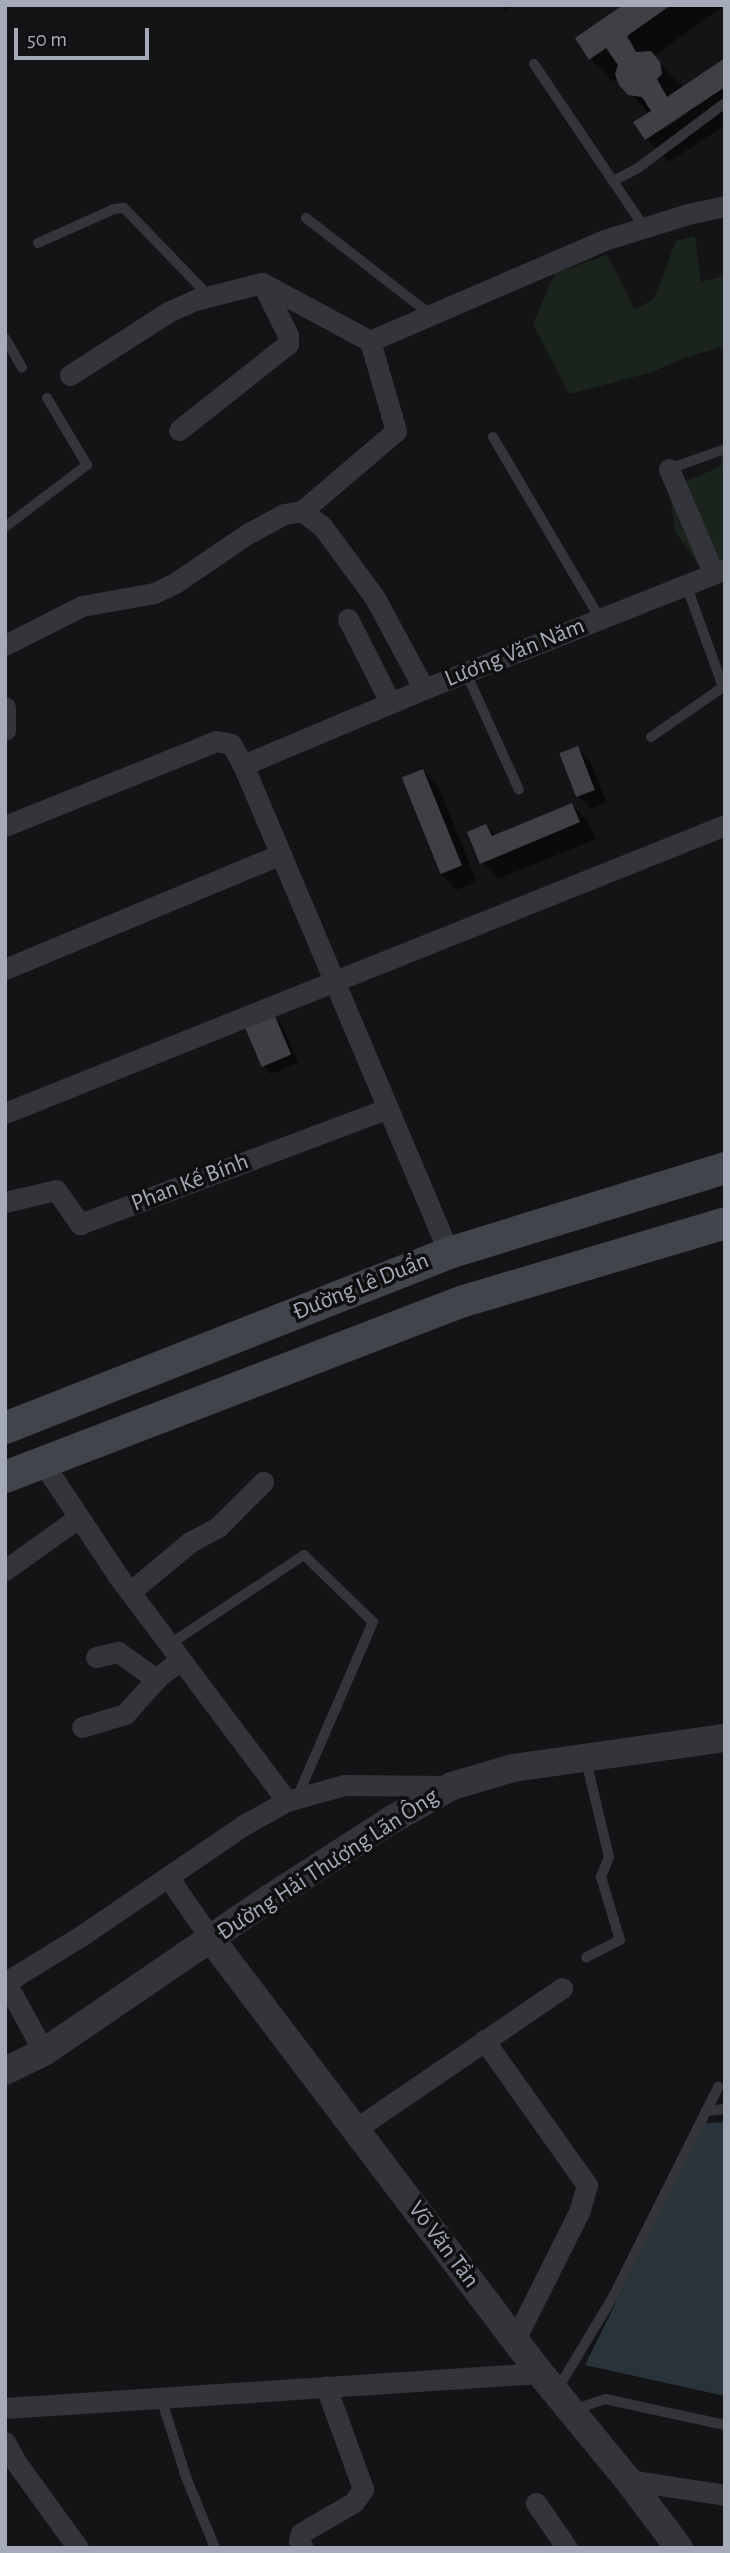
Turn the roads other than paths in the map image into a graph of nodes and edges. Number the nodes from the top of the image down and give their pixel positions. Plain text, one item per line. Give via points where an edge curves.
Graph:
1 (534, 64) dead end
2 (725, 103) edge
3 (613, 181) junction
4 (725, 206) edge
5 (306, 218) dead end
6 (645, 227) junction
7 (38, 243) dead end
8 (261, 283) junction
9 (209, 296) junction
10 (431, 315) junction
11 (5, 338) edge
12 (370, 341) junction
13 (22, 367) dead end
14 (70, 375) dead end
15 (47, 398) dead end
16 (178, 430) dead end
17 (493, 437) dead end
18 (725, 449) edge
19 (669, 469) joint
20 (302, 511) junction
21 (5, 527) edge
22 (719, 570) edge
23 (686, 584) junction
24 (600, 618) junction
25 (348, 620) dead end
26 (5, 645) edge
27 (466, 673) junction
28 (424, 689) junction
29 (390, 702) junction
30 (5, 707) edge
31 (5, 730) edge
32 (651, 737) dead end
33 (243, 765) junction
34 (519, 790) dead end
35 (725, 825) edge
36 (5, 826) edge
37 (281, 854) junction
38 (5, 969) edge
39 (335, 981) junction
40 (388, 1108) junction
41 (5, 1113) edge
42 (725, 1168) edge
43 (5, 1202) edge
44 (725, 1223) edge
45 (449, 1253) junction
46 (464, 1301) junction
47 (5, 1428) edge
48 (43, 1463) junction
49 (5, 1477) edge
50 (263, 1482) dead end
51 (78, 1518) junction
52 (5, 1570) edge
53 (130, 1592) junction
54 (175, 1653) junction
55 (96, 1657) dead end
56 (156, 1679) junction
57 (82, 1727) dead end
58 (725, 1738) edge
59 (586, 1758) junction
60 (452, 1786) junction
61 (292, 1799) junction
62 (168, 1877) junction
63 (211, 1939) junction
64 (586, 1957) dead end
65 (6, 1981) edge
66 (562, 1988) dead end
67 (484, 2040) junction
68 (44, 2052) junction
69 (5, 2071) edge
70 (718, 2087) dead end
71 (725, 2109) edge
72 (706, 2111) junction
73 (355, 2130) junction
74 (515, 2340) junction
75 (326, 2387) junction
76 (555, 2392) junction
77 (161, 2398) junction
78 (5, 2408) edge
79 (725, 2424) edge
80 (5, 2442) edge
81 (628, 2480) junction
82 (725, 2495) edge
83 (536, 2503) dead end
84 (78, 2548) edge
85 (215, 2548) edge
86 (303, 2548) edge
87 (567, 2548) edge
88 (678, 2548) edge

1 - 3 lane
2 - 3 lane via 638,168
3 - 6 lane
4 - 6 street
5 - 10 lane
6 - 10 street via 604,240
7 - 9 lane via 124,208
8 - 9 street
8 - 12 street
8 - 16 street via 288,335 288,344
9 - 14 street via 169,312
10 - 12 street
11 - 13 lane
12 - 20 street via 396,430
15 - 21 lane via 87,465
17 - 24 lane
18 - 19 lane
19 - 22 street
20 - 26 street via 284,514 247,534 154,593 82,606
20 - 28 street, Lương Văn Năm via 322,526 375,598
22 - 23 street, Lương Văn Năm
23 - 24 street, Lương Văn Năm
23 - 32 lane via 723,687
24 - 27 street, Lương Văn Năm
25 - 29 street
27 - 28 street, Lương Văn Năm
27 - 34 lane
28 - 29 street
29 - 33 street
30 - 31 street
33 - 36 street via 231,744 216,741
33 - 37 street
35 - 39 street
37 - 38 street
37 - 39 street
39 - 40 street
39 - 41 street
40 - 43 street, Phan Kế Bính via 80,1224 56,1190
40 - 45 street
42 - 45 main road, Đường Lê Duẩn
44 - 46 main road, Đường Lê Duẩn
45 - 46 main road
45 - 47 main road, Đường Lê Duẩn
46 - 48 main road, Đường Lê Duẩn
48 - 49 main road, Đường Lê Duẩn
48 - 51 street
50 - 53 street via 218,1527 190,1542
51 - 52 street
51 - 53 street
53 - 54 street
54 - 56 street
54 - 61 street
54 - 61 lane via 304,1555 373,1622
55 - 56 street via 118,1652
56 - 57 street via 125,1714
58 - 59 street, Đường Hải Thượng Lãn Ông
59 - 60 street, Đường Hải Thượng Lãn Ông via 513,1768
59 - 64 lane via 609,1857 601,1877 620,1940
60 - 61 street via 344,1785
60 - 63 street, Đường Hải Thượng Lãn Ông via 341,1852
61 - 62 street via 242,1826
62 - 63 street
62 - 65 street
63 - 68 street, Đường Hải Thượng Lãn Ông
63 - 73 street, Võ Văn Tần
65 - 68 street
66 - 67 street
67 - 73 street
67 - 74 street via 587,2185 580,2210
68 - 69 street, Đường Hải Thượng Lãn Ông
70 - 72 lane
71 - 72 lane
72 - 76 lane via 614,2295
73 - 74 street, Võ Văn Tần
74 - 76 street, Võ Văn Tần
75 - 76 street
75 - 77 street
75 - 86 street via 363,2489 354,2502 301,2533
76 - 79 lane
76 - 81 street, Võ Văn Tần
77 - 78 street
77 - 85 lane
80 - 84 street
81 - 82 street
81 - 88 street, Võ Văn Tần
83 - 87 street

